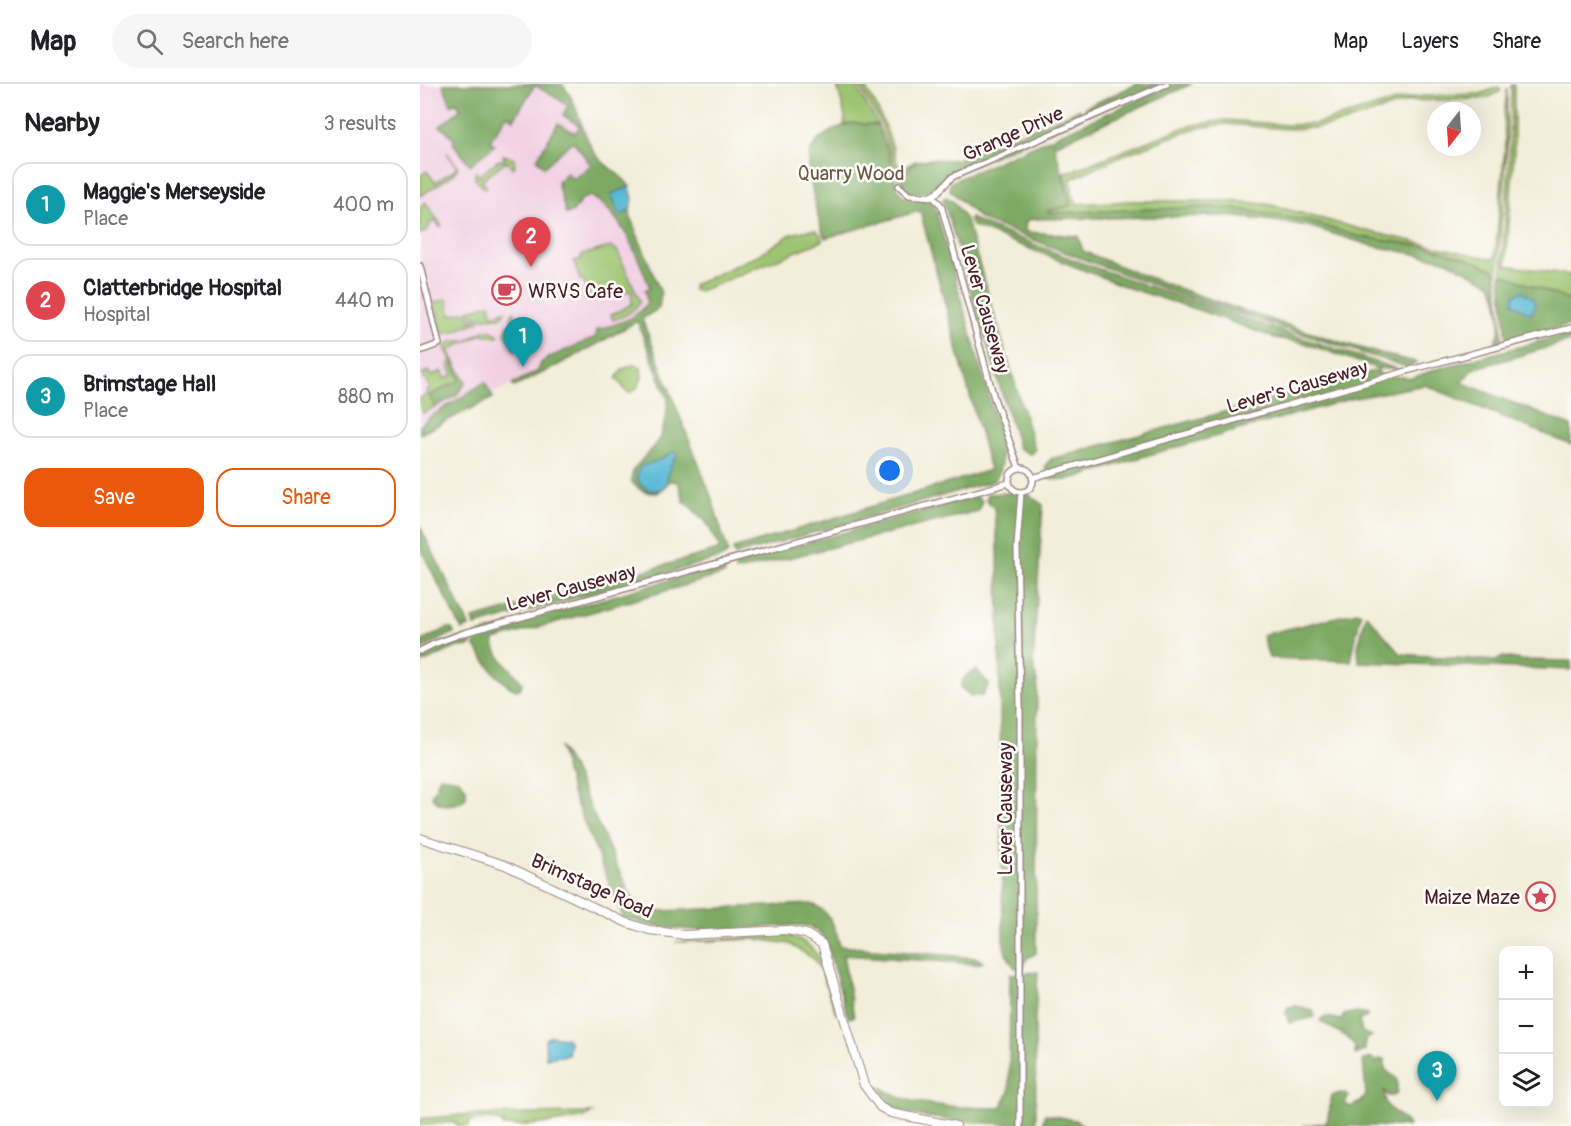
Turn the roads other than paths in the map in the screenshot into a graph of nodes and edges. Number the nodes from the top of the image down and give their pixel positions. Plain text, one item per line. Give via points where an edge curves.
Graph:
1 (1167, 84) edge
2 (899, 186) dead end
3 (941, 189) junction
4 (930, 196) junction
5 (940, 205) junction
6 (420, 266) edge
7 (1571, 328) edge
8 (420, 351) edge
9 (1019, 468) junction
10 (1032, 478) junction
11 (1009, 483) junction
12 (1021, 492) junction
13 (420, 651) edge
14 (420, 838) edge
15 (956, 1126) edge
16 (1020, 1126) edge

1 - 3 street, Grange Drive via 952,177
2 - 4 street via 909,195
3 - 4 street, Grange Drive
3 - 5 street
4 - 5 street
5 - 9 street, Lever Causeway via 994,398
6 - 8 street via 438,344
7 - 10 street, Lever's Causeway
9 - 10 street via 1026,469
9 - 11 street via 1010,475
10 - 12 street via 1031,486
11 - 12 street
11 - 13 street, Lever Causeway via 464,633
12 - 16 street, Lever Causeway via 1017,547
14 - 15 main road, Brimstage Road via 505,865 649,930 684,935 787,930 806,934 822,944 864,1085 879,1107

